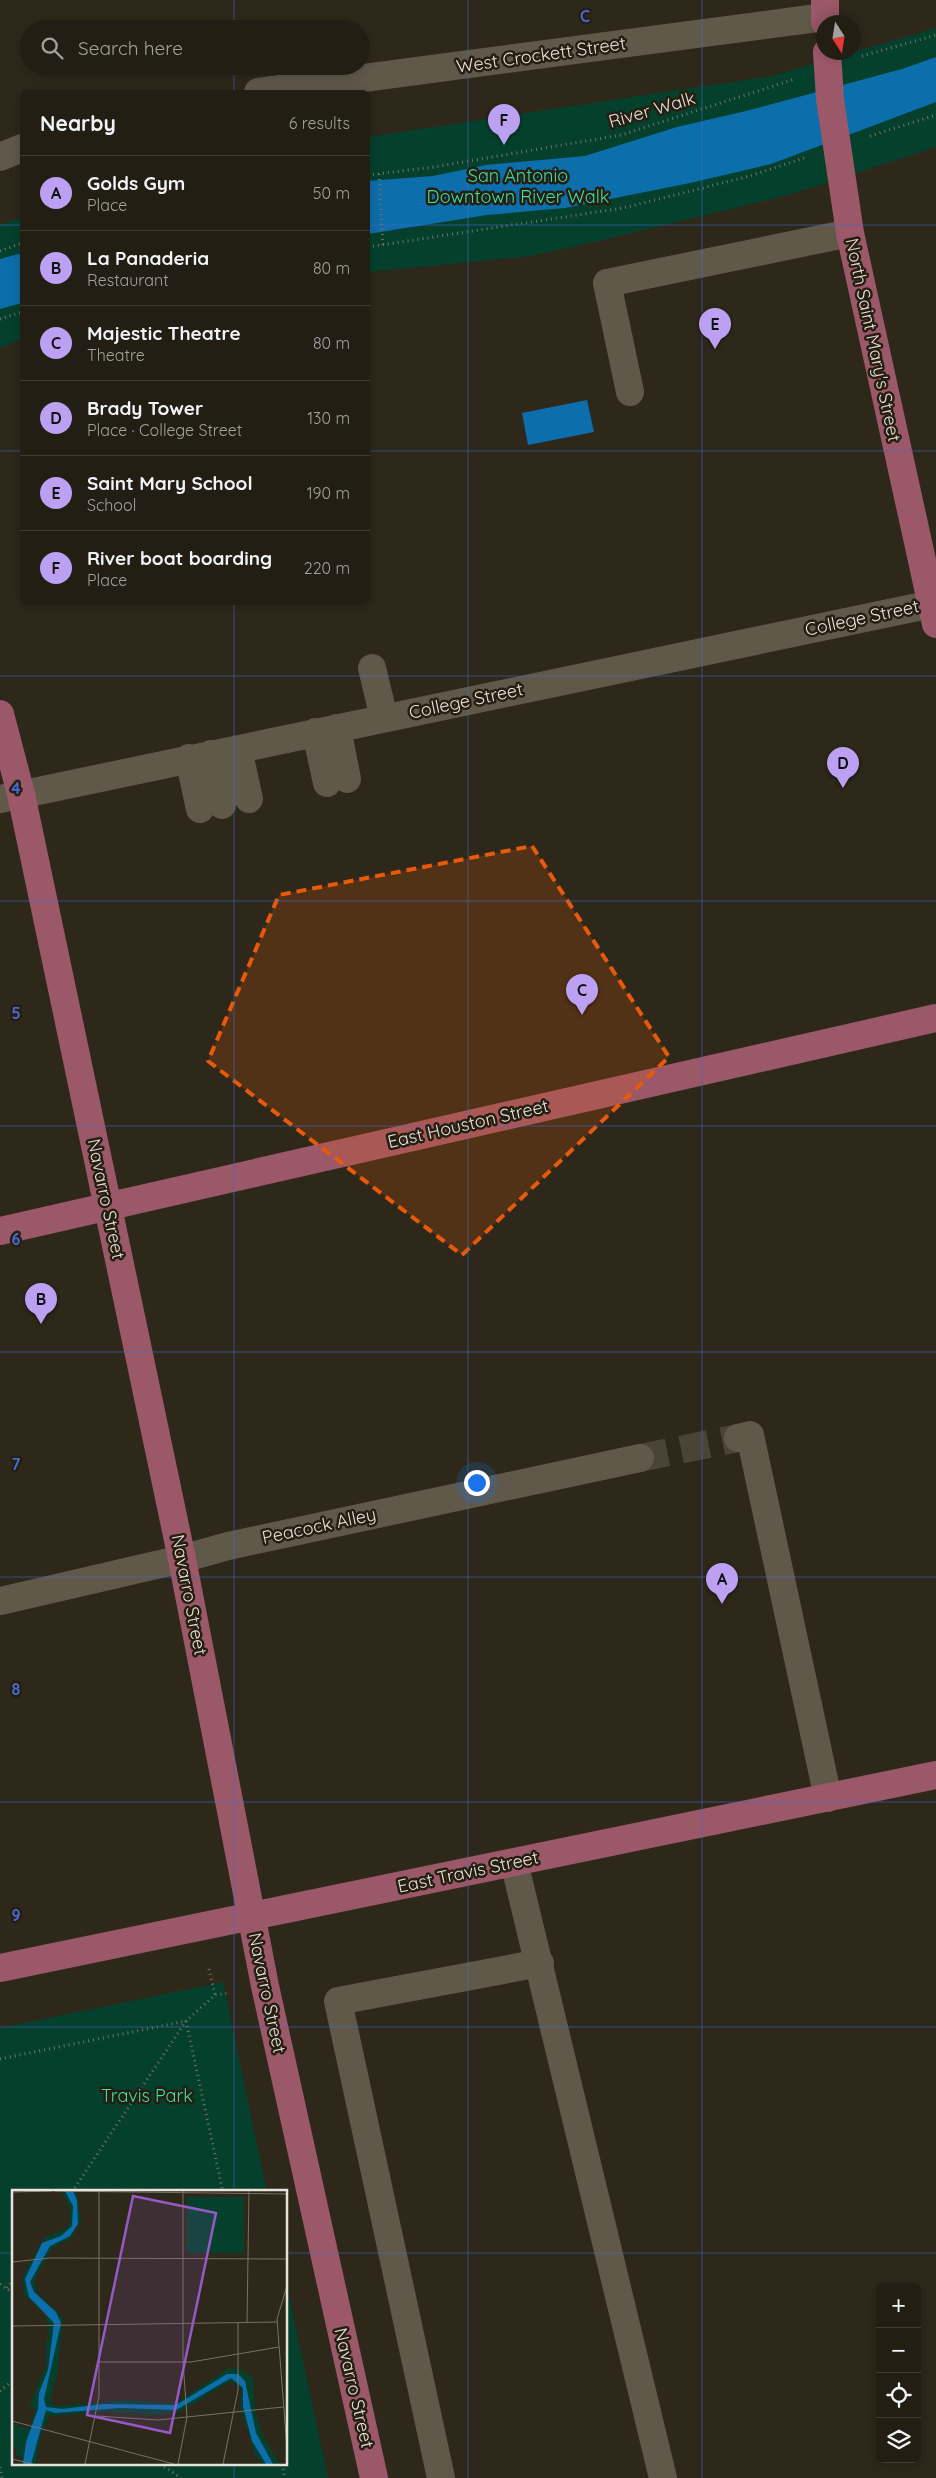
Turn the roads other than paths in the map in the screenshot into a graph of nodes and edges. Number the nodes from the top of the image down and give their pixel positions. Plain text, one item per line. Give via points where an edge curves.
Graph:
1 (825, 13) edge
2 (828, 60) edge
3 (272, 90) edge
4 (20, 149) edge
5 (0, 157) edge
6 (850, 233) junction
7 (630, 392) dead end
8 (934, 614) edge
9 (372, 668) dead end
10 (0, 714) edge
11 (384, 718) junction
12 (326, 730) junction
13 (238, 749) junction
14 (200, 756) junction
15 (337, 781) dead end
16 (10, 796) edge
17 (249, 799) dead end
18 (211, 807) dead end
19 (936, 1018) edge
20 (107, 1205) junction
21 (0, 1231) edge
22 (744, 1437) dead end
23 (640, 1458) tunnel mouth
24 (182, 1560) junction
25 (0, 1601) edge
26 (936, 1775) edge
27 (828, 1798) junction
28 (514, 1862) junction
29 (250, 1918) junction
30 (540, 1963) junction
31 (0, 1968) edge
32 (374, 2478) edge
33 (441, 2478) edge
34 (664, 2478) edge

1 - 3 street, West Crockett Street
2 - 6 main road, North Saint Mary's Street via 830,99
4 - 5 street
6 - 7 street via 607,284
6 - 8 main road, North Saint Mary's Street
8 - 11 street, College Street
9 - 11 street
10 - 16 main road, Navarro Street
11 - 12 street, College Street
12 - 13 street, College Street
12 - 15 street
13 - 14 street, College Street
13 - 17 street
14 - 16 street, College Street
14 - 18 street
16 - 20 main road, Navarro Street
19 - 20 main road, East Houston Street
20 - 21 main road, East Houston Street
20 - 24 main road, Navarro Street
22 - 27 street
23 - 24 street, Peacock Alley via 228,1546
24 - 25 street, Peacock Alley
24 - 29 main road, Navarro Street
26 - 27 main road, East Travis Street
27 - 28 main road, East Travis Street
28 - 29 main road, East Travis Street
28 - 30 street
29 - 31 main road, East Travis Street
29 - 32 main road, Navarro Street
30 - 33 street via 338,2001
30 - 34 street

